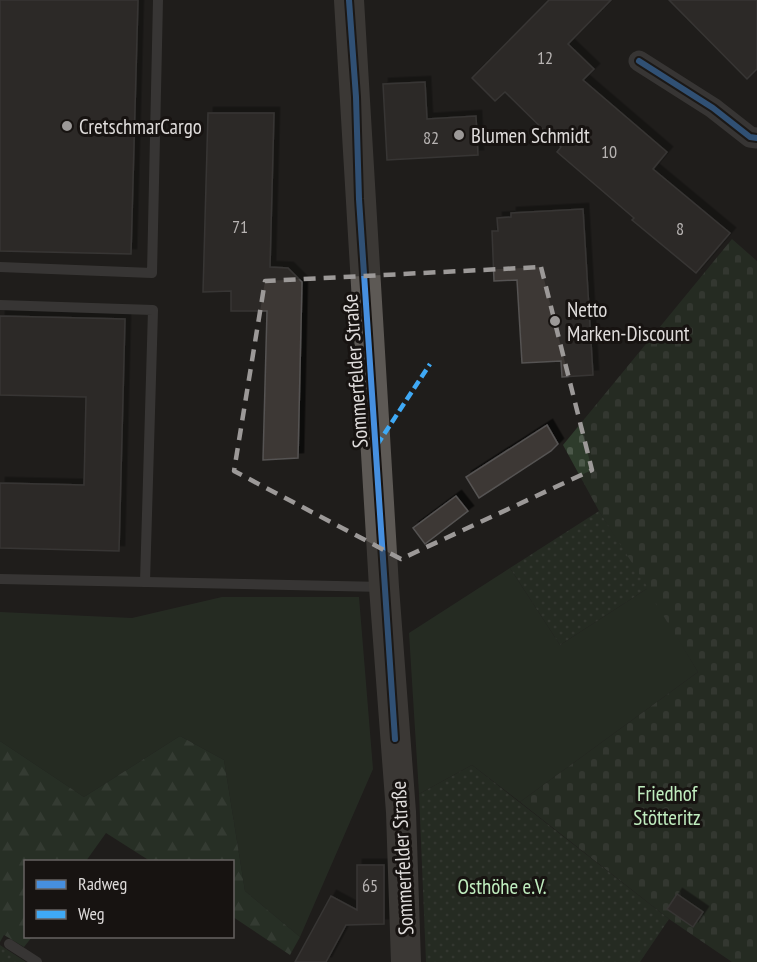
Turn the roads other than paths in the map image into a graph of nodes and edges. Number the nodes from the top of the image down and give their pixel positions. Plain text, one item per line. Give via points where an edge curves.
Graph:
1 (158, 0) edge
2 (349, 0) edge
3 (639, 61) dead end
4 (757, 138) edge
5 (0, 267) edge
6 (0, 305) edge
7 (0, 579) edge
8 (145, 582) junction
9 (384, 587) junction
10 (9, 944) dead end
11 (38, 962) edge
12 (406, 962) edge

1 - 5 lane via 152,273
2 - 9 main road, Sommerfelder Straße
3 - 4 street
6 - 8 lane via 153,310
7 - 8 lane
8 - 9 lane
9 - 12 main road, Sommerfelder Straße via 401,812
10 - 11 lane

